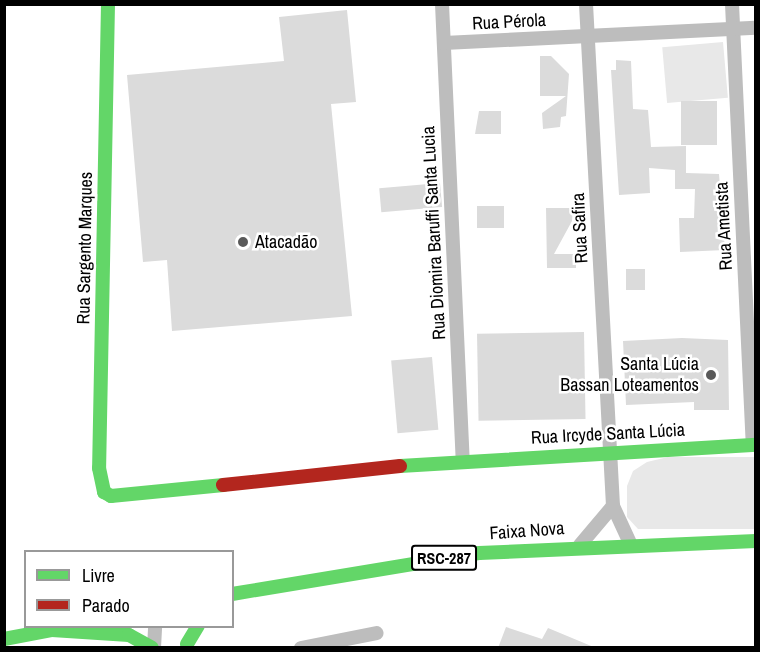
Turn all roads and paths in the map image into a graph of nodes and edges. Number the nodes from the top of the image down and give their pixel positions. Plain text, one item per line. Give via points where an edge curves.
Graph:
1 (108, 4) edge
2 (442, 4) edge
3 (586, 4) edge
4 (732, 4) edge
5 (733, 28) junction
6 (756, 28) edge
7 (588, 37) junction
8 (444, 43) junction
9 (754, 446) edge
10 (611, 450) junction
11 (463, 460) junction
12 (104, 492) joint
13 (613, 506) junction
14 (756, 541) edge
15 (630, 543) junction
16 (580, 545) junction
17 (257, 589) junction
18 (234, 594) edge
19 (234, 603) edge
20 (63, 628) edge
21 (155, 628) edge
22 (186, 628) edge
23 (197, 628) edge
24 (52, 630) junction
25 (377, 633) dead end
26 (4, 639) edge
27 (186, 646) edge
28 (153, 648) edge
29 (301, 648) edge

1 - 12 main road, Rua Sargento Marques via 99,468
2 - 8 street, Rua Diomira Baruffi Santa Lucia
3 - 7 street, Rua Safira
4 - 5 street, Rua Ametista
5 - 6 street, Rua Pérola
5 - 7 street, Rua Pérola
5 - 9 street, Rua Ametista
7 - 8 street, Rua Pérola
7 - 10 street, Rua Safira
8 - 11 street, Rua Diomira Baruffi Santa Lucia
9 - 10 main road, Rua Ircyde Santa Lúcia
10 - 11 main road, Rua Ircyde Santa Lúcia
10 - 13 street, Rua Safira
11 - 12 main road, Rua Ircyde Santa Lúcia via 111,496
13 - 15 street
13 - 16 street
14 - 15 main road, Faixa Nova / RSC-287
15 - 16 main road, Faixa Nova / RSC-287
16 - 17 main road, Faixa Nova / RSC-287 via 479,553
17 - 18 main road, Faixa Nova / RSC-287
17 - 19 main road
20 - 24 main road
21 - 28 street
22 - 27 street
23 - 27 main road
24 - 26 main road
24 - 28 main road via 129,635
25 - 29 street

